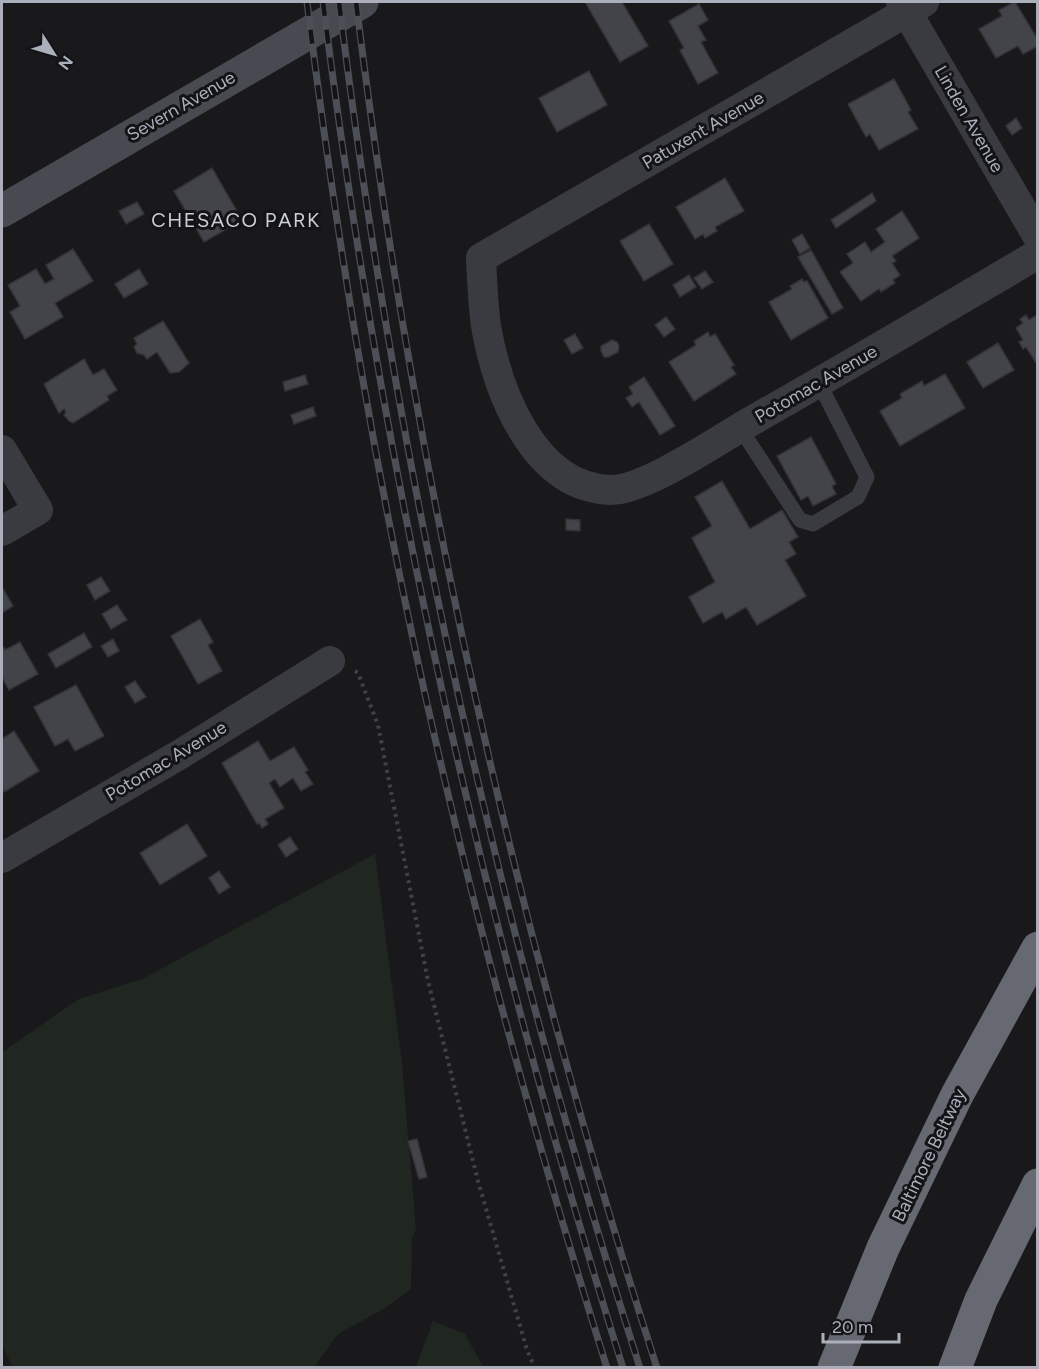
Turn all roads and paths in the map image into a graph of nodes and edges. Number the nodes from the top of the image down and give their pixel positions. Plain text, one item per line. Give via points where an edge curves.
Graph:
1 (362, 2) edge
2 (911, 5) edge
3 (2, 211) edge
4 (1038, 237) edge
5 (1038, 254) edge
6 (819, 383) junction
7 (740, 428) junction
8 (2, 450) edge
9 (587, 486) joint
10 (2, 531) edge
11 (330, 661) joint
12 (2, 858) edge
13 (1038, 948) edge
14 (1038, 1185) edge
15 (535, 1368) edge
16 (834, 1368) edge
17 (955, 1368) edge

1 - 3 street, Severn Avenue
2 - 4 street, Linden Avenue
2 - 9 street, Patuxent Avenue via 481,258 487,327 512,410 529,441 544,457 570,479
5 - 6 street, Potomac Avenue
6 - 7 street, Potomac Avenue
6 - 7 lane via 867,477 858,497 813,524 800,520
7 - 9 street, Potomac Avenue via 635,486 611,490
8 - 10 street via 38,510
11 - 12 street, Potomac Avenue
11 - 15 path via 358,673 378,724 428,981 478,1181
13 - 16 highway, Baltimore Beltway via 957,1095 883,1248
14 - 17 highway via 981,1300

